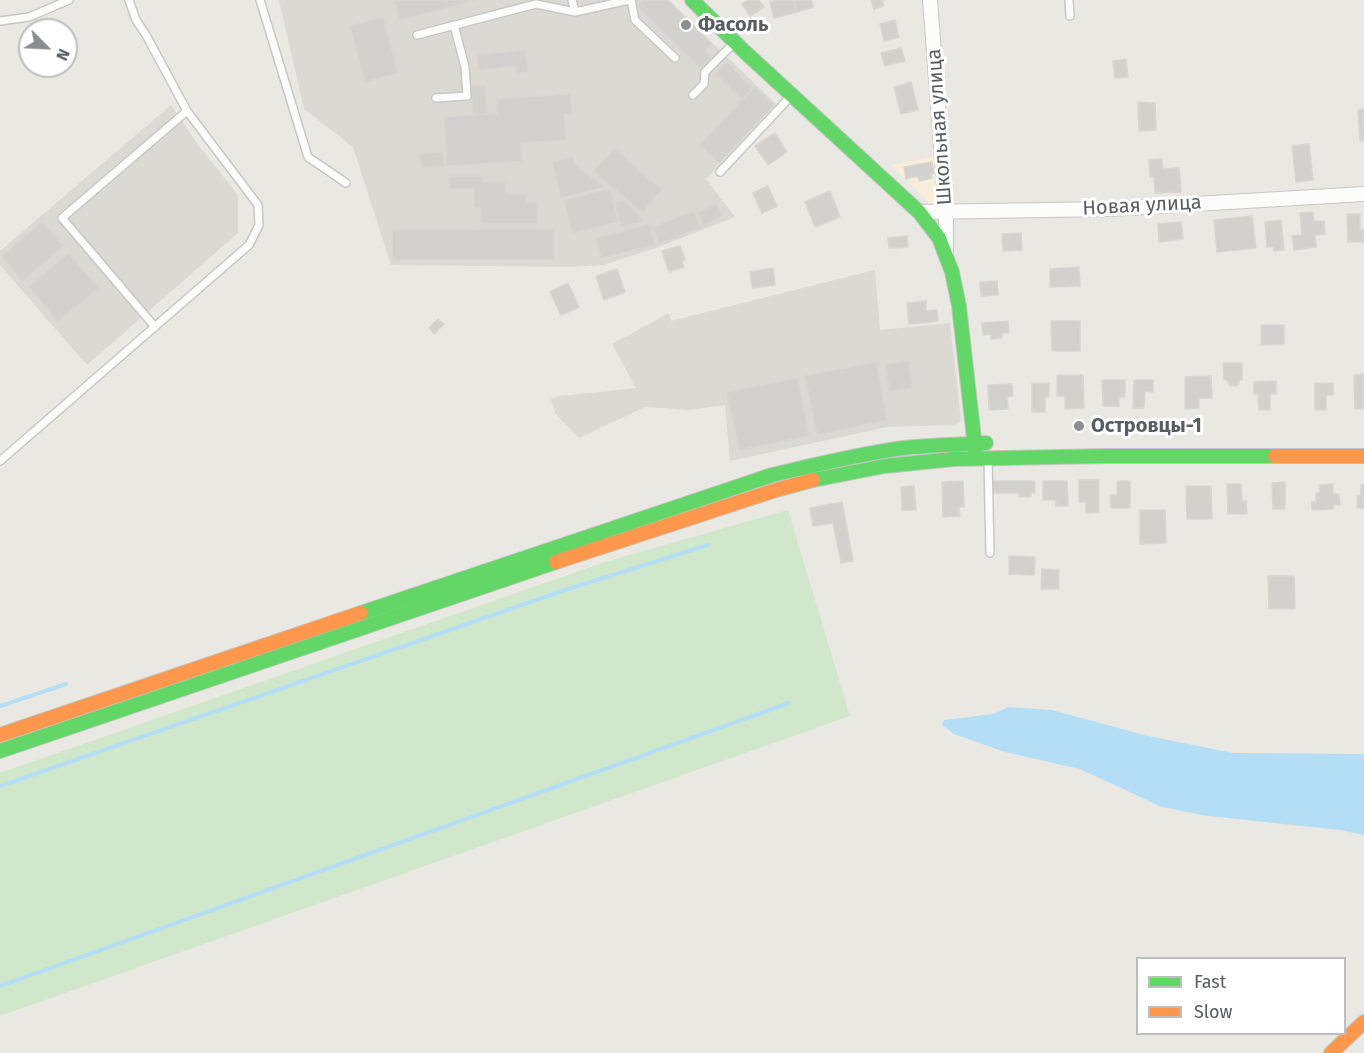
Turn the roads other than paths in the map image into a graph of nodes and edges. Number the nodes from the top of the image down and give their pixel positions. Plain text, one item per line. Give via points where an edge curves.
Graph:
1 (69, 0) edge
2 (129, 0) edge
3 (260, 0) edge
4 (572, 0) edge
5 (630, 0) edge
6 (692, 0) edge
7 (930, 0) edge
8 (1069, 0) edge
9 (575, 12) junction
10 (1070, 16) dead end
11 (0, 21) edge
12 (454, 25) junction
13 (417, 35) dead end
14 (735, 42) junction
15 (675, 58) dead end
16 (693, 95) dead end
17 (792, 95) junction
18 (436, 98) dead end
19 (187, 111) junction
20 (720, 172) dead end
21 (346, 183) dead end
22 (1364, 194) edge
23 (919, 212) junction
24 (946, 212) junction
25 (946, 253) junction
26 (155, 327) junction
27 (1002, 443) dead end
28 (980, 453) junction
29 (1364, 456) edge
30 (0, 461) edge
31 (990, 553) dead end
32 (0, 735) edge
33 (0, 751) edge
34 (1364, 1022) edge
35 (1331, 1053) edge

1 - 11 lane via 29,17
2 - 19 lane via 136,20
3 - 21 lane via 308,157
4 - 9 lane
5 - 9 lane
5 - 15 lane via 636,20
6 - 14 main road
7 - 24 street, Школьная улица
8 - 10 lane
9 - 12 lane via 536,4
12 - 13 lane
12 - 18 lane via 465,68 467,96
14 - 16 lane via 705,72 704,84
14 - 17 main road
17 - 20 lane
17 - 23 main road
19 - 26 lane via 258,205 259,225 249,245
19 - 26 lane via 62,218
22 - 24 street, Новая улица via 1111,209
23 - 24 street, Новая улица
23 - 25 main road
24 - 25 street, Школьная улица
25 - 28 main road via 959,306 958,344
26 - 30 lane
27 - 28 main road
28 - 29 main road
28 - 31 lane
28 - 32 main road via 949,444 882,451 772,475
28 - 33 main road via 822,477 776,490
34 - 35 main road

